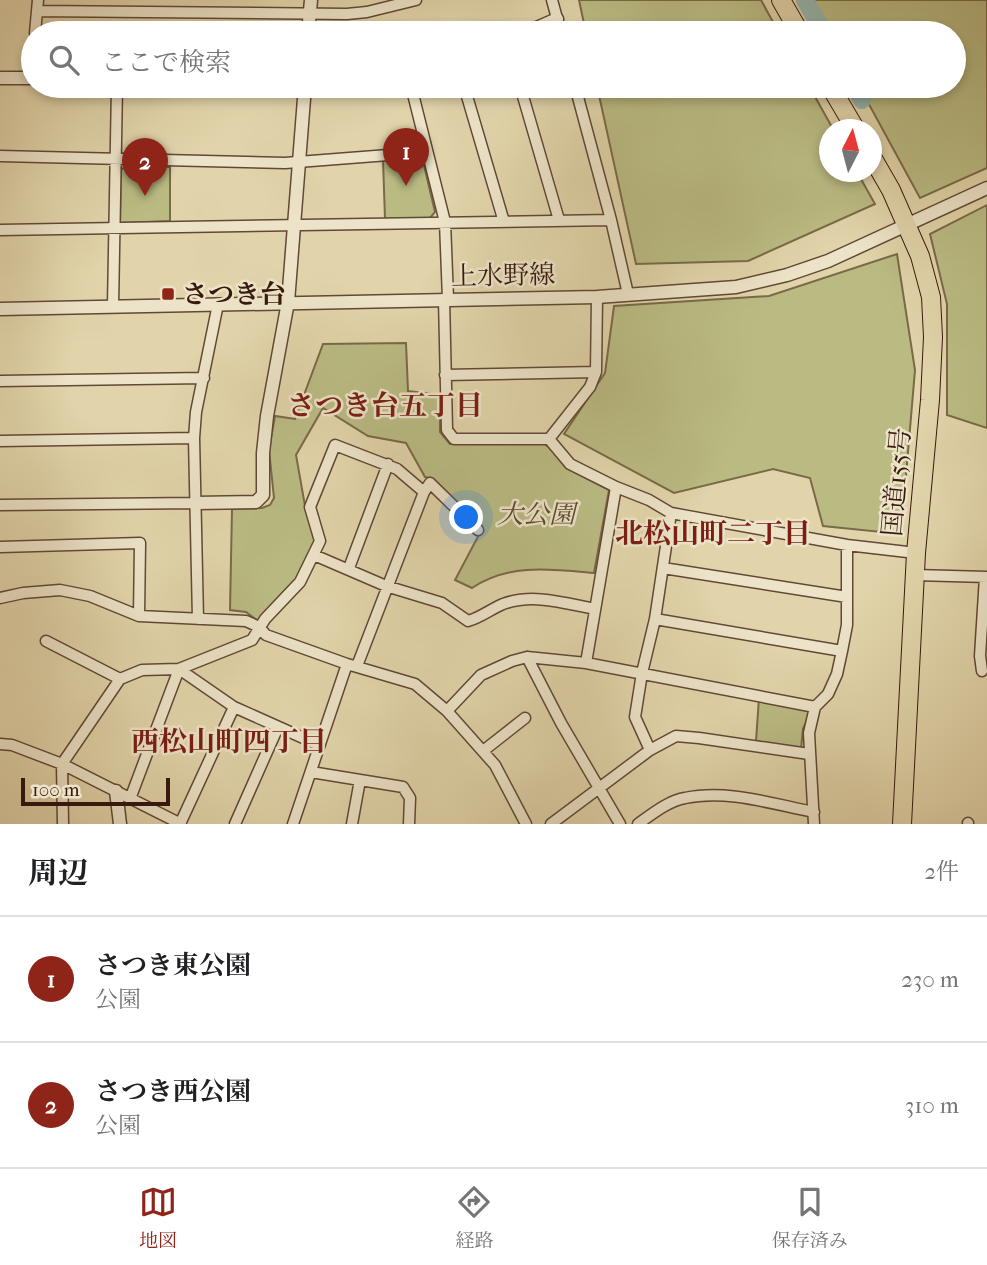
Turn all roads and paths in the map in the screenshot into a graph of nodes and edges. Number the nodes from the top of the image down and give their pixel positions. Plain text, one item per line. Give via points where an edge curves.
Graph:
1 (311, 0) edge
2 (368, 0) edge
3 (415, 0) edge
4 (552, 0) edge
5 (781, 0) edge
6 (37, 5) edge
7 (367, 12) junction
8 (310, 15) junction
9 (557, 19) joint
10 (310, 21) edge
11 (552, 21) edge
12 (793, 21) edge
13 (0, 78) edge
14 (21, 78) edge
15 (117, 98) edge
16 (304, 98) edge
17 (414, 98) edge
18 (468, 98) edge
19 (523, 98) edge
20 (578, 98) edge
21 (838, 98) edge
22 (850, 119) edge
23 (427, 152) junction
24 (0, 156) edge
25 (115, 160) junction
26 (298, 162) junction
27 (882, 174) edge
28 (987, 188) edge
29 (559, 220) junction
30 (611, 220) junction
31 (445, 222) junction
32 (504, 222) junction
33 (294, 225) junction
34 (905, 225) junction
35 (113, 229) junction
36 (0, 230) edge
37 (628, 294) junction
38 (597, 297) junction
39 (446, 299) junction
40 (288, 302) junction
41 (218, 304) junction
42 (113, 306) junction
43 (0, 309) edge
44 (596, 372) junction
45 (445, 375) junction
46 (204, 378) junction
47 (0, 382) edge
48 (194, 438) junction
49 (549, 439) junction
50 (0, 442) edge
51 (388, 464) junction
52 (616, 487) junction
53 (424, 492) junction
54 (196, 503) junction
55 (0, 505) edge
56 (671, 513) junction
57 (478, 530) dead end
58 (846, 545) junction
59 (0, 547) edge
60 (916, 553) junction
61 (314, 555) junction
62 (349, 568) junction
63 (663, 568) junction
64 (915, 575) junction
65 (986, 577) edge
66 (386, 586) junction
67 (847, 597) junction
68 (0, 598) edge
69 (595, 609) junction
70 (139, 616) junction
71 (198, 619) junction
72 (655, 620) junction
73 (259, 627) junction
74 (46, 641) dead end
75 (842, 651) junction
76 (527, 657) junction
77 (586, 663) junction
78 (352, 665) junction
79 (179, 669) junction
80 (982, 671) dead end
81 (642, 673) junction
82 (120, 679) junction
83 (234, 707) junction
84 (815, 707) junction
85 (447, 711) junction
86 (525, 718) dead end
87 (278, 727) junction
88 (0, 744) edge
89 (319, 746) junction
90 (650, 750) junction
91 (483, 751) junction
92 (809, 754) junction
93 (62, 764) junction
94 (311, 772) junction
95 (360, 780) junction
96 (599, 788) junction
97 (116, 791) junction
98 (130, 799) junction
99 (814, 812) junction
100 (63, 824) edge
101 (120, 824) edge
102 (180, 824) edge
103 (235, 824) edge
104 (293, 824) edge
105 (352, 824) edge
106 (409, 824) edge
107 (526, 824) edge
108 (551, 824) edge
109 (620, 824) edge
110 (638, 824) edge
111 (814, 824) edge
112 (902, 824) edge

1 - 8 street
2 - 7 street
3 - 7 street
4 - 9 street
5 - 12 highway
6 - 8 street
7 - 8 street
8 - 10 street
9 - 11 street
13 - 14 street
15 - 25 street
16 - 26 street
17 - 23 street
18 - 32 street
19 - 29 street
20 - 30 street
21 - 22 highway
23 - 26 street
23 - 31 street
24 - 25 street
25 - 26 street
25 - 35 street
26 - 33 street
27 - 34 highway, 国道155号
28 - 34 street, 上水野線
29 - 30 street
29 - 32 street
30 - 37 street
31 - 32 street
31 - 33 street
31 - 39 street
33 - 35 street
33 - 40 street
34 - 37 street, 上水野線 via 787,275 736,287
34 - 60 highway, 国道155号 via 920,256 931,297 933,337
35 - 36 street
35 - 42 street
37 - 38 street, 上水野線
38 - 39 street, 上水野線
38 - 44 street
39 - 40 street, 上水野線
39 - 45 street
40 - 41 street, 上水野線
40 - 54 street via 262,453 263,495 256,502
41 - 42 street, 上水野線
41 - 46 street
42 - 43 street, 上水野線
44 - 45 street
44 - 49 street via 590,387
45 - 49 street via 447,430 454,439
46 - 47 street
46 - 48 street
48 - 50 street
48 - 54 street
49 - 52 street via 570,464
51 - 53 street
51 - 61 street via 335,445 310,507 320,541
51 - 62 street
52 - 56 street
52 - 69 street
53 - 57 street via 430,483
53 - 66 street
54 - 55 street
54 - 71 street
56 - 58 street
56 - 63 street
58 - 60 street
58 - 67 street
59 - 70 street via 140,543
60 - 64 highway, 国道155号
61 - 62 street
61 - 73 street via 300,582
62 - 66 street
63 - 67 street
63 - 72 street
64 - 65 street
64 - 112 highway, 国道155号
65 - 80 street
66 - 69 street via 442,603 468,621 523,598
66 - 78 street
67 - 75 street
68 - 70 street via 60,590 90,596
69 - 77 street
70 - 71 street
71 - 73 street via 246,621
72 - 75 street
72 - 81 street
73 - 78 street via 267,635
73 - 79 street via 252,640
74 - 82 street
75 - 84 street via 828,694
76 - 77 street
76 - 85 street via 481,675
76 - 96 street
77 - 81 street
78 - 85 street via 415,684
78 - 89 street
79 - 82 street via 142,670
79 - 83 street
79 - 98 street
81 - 84 street
81 - 90 street via 635,717
82 - 93 street
83 - 87 street
83 - 102 street
84 - 92 street
85 - 91 street
86 - 91 street
87 - 89 street
87 - 103 street
88 - 93 street
89 - 94 street
90 - 92 street via 676,736
90 - 96 street
91 - 107 street
92 - 99 street
93 - 97 street
93 - 100 street
94 - 95 street
94 - 104 street
95 - 105 street
95 - 106 street via 402,787 410,798
96 - 108 street
96 - 109 street
97 - 98 street
97 - 101 street
98 - 102 street
99 - 110 street via 717,794 682,798
99 - 111 street

